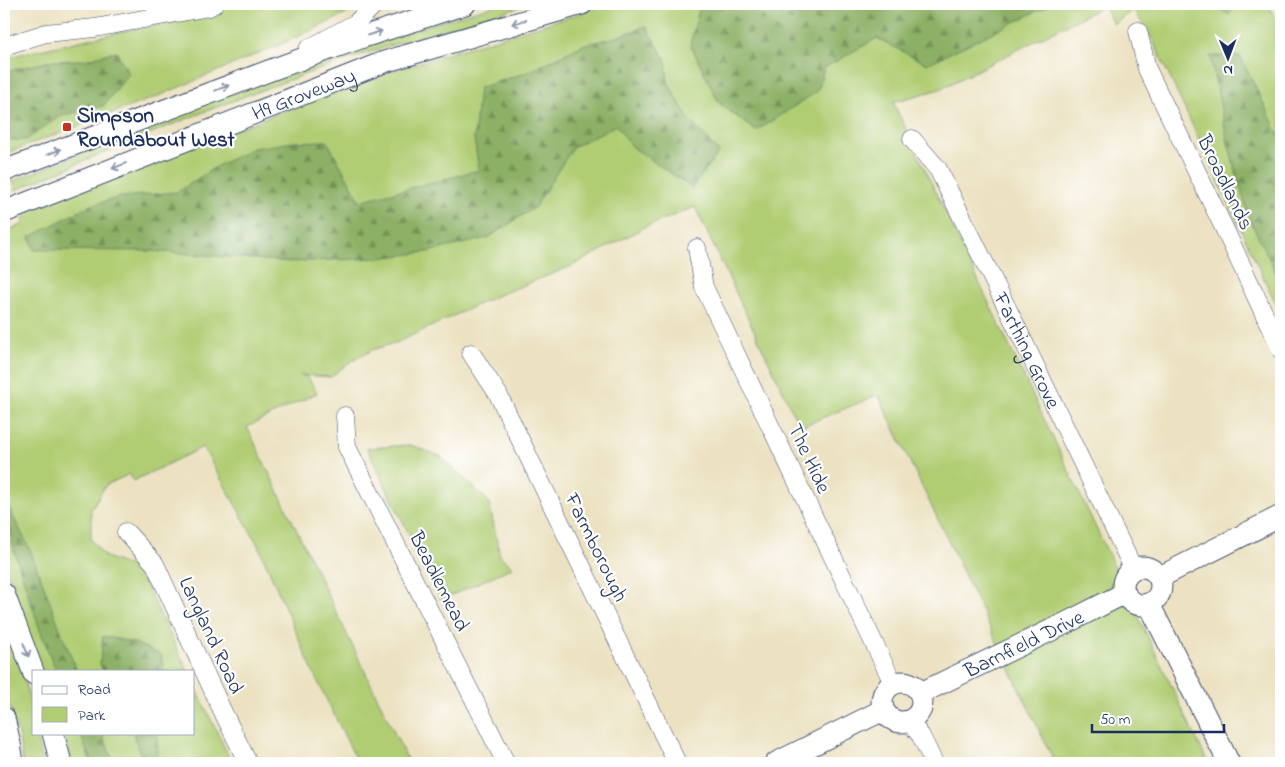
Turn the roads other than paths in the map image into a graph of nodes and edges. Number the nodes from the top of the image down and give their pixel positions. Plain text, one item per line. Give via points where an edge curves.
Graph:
1 (214, 4) edge
2 (375, 4) edge
3 (582, 4) edge
4 (450, 5) edge
5 (1138, 31) dead end
6 (4, 46) edge
7 (271, 70) junction
8 (912, 140) dead end
9 (6, 170) edge
10 (4, 212) edge
11 (697, 248) dead end
12 (1281, 350) edge
13 (471, 353) dead end
14 (345, 416) dead end
15 (1281, 516) edge
16 (126, 532) dead end
17 (1133, 568) junction
18 (1160, 577) junction
19 (1124, 593) junction
20 (4, 594) edge
21 (1149, 604) junction
22 (32, 670) edge
23 (893, 684) junction
24 (921, 693) junction
25 (883, 710) junction
26 (4, 718) edge
27 (909, 721) junction
28 (53, 734) edge
29 (13, 763) edge
30 (61, 763) edge
31 (248, 763) edge
32 (506, 763) edge
33 (677, 763) edge
34 (776, 763) edge
35 (934, 763) edge
36 (1229, 763) edge

1 - 6 street via 95,28 46,33
2 - 7 street via 356,23
3 -> 10 street, H9 Groveway via 384,62
7 -> 4 street, H9 Groveway
5 - 12 street, Broadlands via 1147,69
9 -> 7 street, H9 Groveway
8 - 17 street, Farthing Grove via 938,170
11 - 23 street, The Hide via 704,286
13 - 33 street, Farmborough via 498,394
14 - 32 street, Beadlemead via 348,448
15 - 18 street
16 - 31 street, Langland Road via 155,564
17 - 18 street via 1145,566
17 - 19 street via 1125,576
18 - 21 street via 1162,588 1158,598
19 - 21 street via 1132,602
19 - 24 street, Barnfield Drive
20 -> 22 street
21 - 36 street
23 - 24 street via 906,682
23 - 25 street via 884,692
24 - 27 street via 922,707
25 - 27 street via 897,722
25 - 34 street
26 - 29 street
27 - 35 street via 921,736
28 - 30 street

